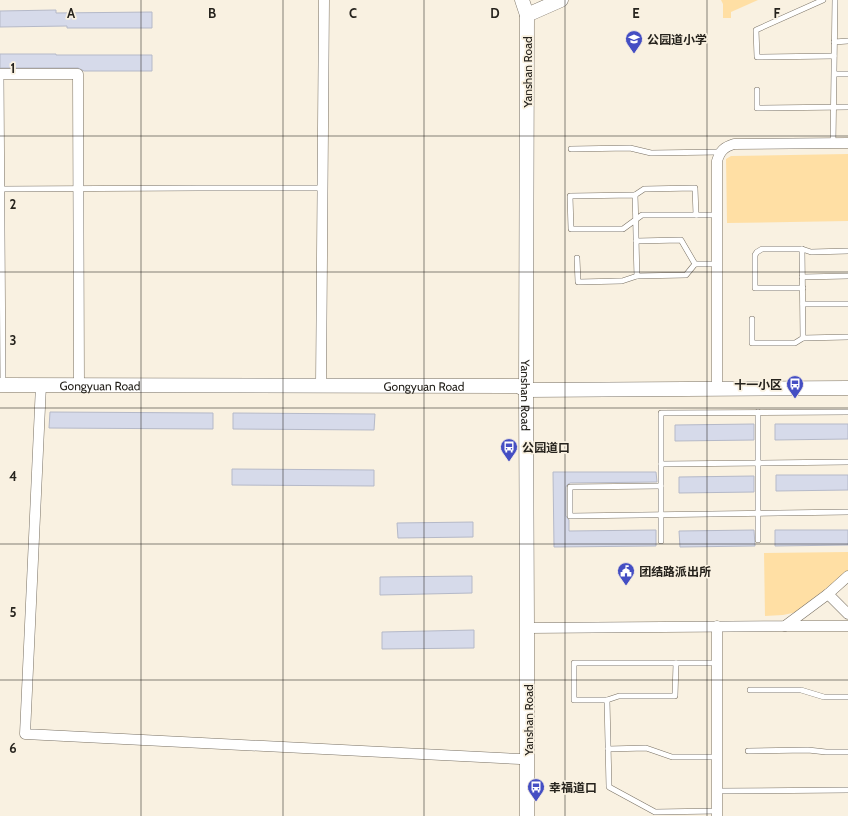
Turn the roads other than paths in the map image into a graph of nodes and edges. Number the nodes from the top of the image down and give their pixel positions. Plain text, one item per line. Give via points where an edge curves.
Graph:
1 (324, 0) edge
2 (514, 0) edge
3 (522, 0) edge
4 (561, 0) edge
5 (823, 0) edge
6 (835, 0) edge
7 (527, 15) junction
8 (848, 41) edge
9 (834, 42) junction
10 (834, 56) junction
11 (0, 74) edge
12 (835, 74) junction
13 (848, 74) edge
14 (757, 90) dead end
15 (848, 107) edge
16 (834, 108) junction
17 (833, 143) junction
18 (848, 143) edge
19 (571, 149) dead end
20 (720, 152) junction
21 (323, 188) junction
22 (1, 189) edge
23 (78, 189) junction
24 (636, 195) junction
25 (696, 215) junction
26 (717, 215) junction
27 (636, 220) junction
28 (636, 241) junction
29 (802, 249) junction
30 (848, 251) edge
31 (577, 258) dead end
32 (695, 264) junction
33 (717, 264) junction
34 (636, 276) junction
35 (848, 276) edge
36 (802, 277) junction
37 (803, 288) junction
38 (803, 304) junction
39 (848, 304) edge
40 (752, 319) dead end
41 (848, 337) edge
42 (803, 338) junction
43 (1, 385) edge
44 (41, 385) junction
45 (79, 385) junction
46 (321, 386) junction
47 (522, 388) junction
48 (848, 388) edge
49 (717, 389) junction
50 (758, 412) junction
51 (848, 412) edge
52 (848, 462) edge
53 (758, 463) junction
54 (661, 464) junction
55 (661, 486) junction
56 (848, 512) edge
57 (758, 514) junction
58 (661, 515) junction
59 (758, 540) dead end
60 (661, 541) dead end
61 (848, 576) edge
62 (828, 594) junction
63 (848, 614) edge
64 (717, 626) junction
65 (785, 626) junction
66 (848, 626) edge
67 (528, 628) junction
68 (676, 663) junction
69 (716, 663) junction
70 (750, 690) dead end
71 (848, 697) edge
72 (607, 700) junction
73 (608, 748) junction
74 (748, 751) dead end
75 (848, 752) edge
76 (716, 757) junction
77 (520, 759) junction
78 (848, 790) edge
79 (716, 791) junction
80 (717, 814) edge
81 (520, 816) edge
82 (527, 816) edge

1 - 21 street
2 - 47 main road, Yanshan Road via 519,24
3 - 7 main road, Yanshan Road
4 - 7 main road
5 - 10 lane via 756,30 756,57
6 - 9 lane
7 - 47 main road, Yanshan Road
8 - 9 lane
9 - 10 lane
10 - 12 lane
11 - 22 lane
11 - 23 street via 78,74
12 - 13 lane
12 - 16 lane
14 - 16 lane via 757,108
15 - 16 lane
16 - 17 lane
17 - 18 street
17 - 20 street via 734,144
19 - 20 lane via 630,148 651,153
20 - 26 street via 717,161
21 - 23 lane
21 - 46 street
22 - 23 lane
22 - 43 lane
23 - 45 street
24 - 25 lane via 644,189 695,188
24 - 27 lane
24 - 27 lane via 570,196 571,229 623,229
25 - 26 lane
25 - 27 lane via 642,215
26 - 33 street
27 - 28 lane
28 - 32 lane via 681,240
28 - 34 lane
29 - 30 lane via 811,252
29 - 36 lane
29 - 37 lane via 762,249 757,252 755,288
31 - 34 lane via 578,282 622,281
32 - 33 lane
32 - 34 lane via 686,275
33 - 49 street
35 - 36 lane
36 - 37 lane
37 - 38 lane
38 - 39 lane
38 - 42 lane
40 - 42 lane via 752,343 795,343
41 - 42 lane
43 - 44 main road, Gongyuan Road
44 - 45 main road, Gongyuan Road
44 - 77 street via 25,734
45 - 46 main road, Gongyuan Road
46 - 47 main road, Gongyuan Road
47 - 49 main road, Gongyuan Road
47 - 67 main road, Yanshan Road
47 - 77 main road, Yanshan Road
48 - 49 main road, Gongyuan Road
50 - 51 lane
50 - 53 lane
50 - 54 lane via 661,413
52 - 53 lane
53 - 54 lane
53 - 57 lane
54 - 55 lane
55 - 58 lane
55 - 58 lane via 570,487 570,516
56 - 57 lane
57 - 58 lane
57 - 59 lane
58 - 60 lane
61 - 62 street
62 - 63 street
62 - 65 street
64 - 65 street
64 - 67 street
64 - 69 street
65 - 66 street
67 - 82 main road, Yanshan Road
68 - 69 lane
68 - 72 lane via 675,696 619,696
68 - 72 lane via 574,663 574,700
69 - 76 street
70 - 71 lane via 801,690 824,697
72 - 73 lane
73 - 76 lane via 646,748 672,757
73 - 80 lane via 609,786 655,812
74 - 75 lane
76 - 79 street
77 - 81 main road, Yanshan Road
78 - 79 lane
79 - 80 street

